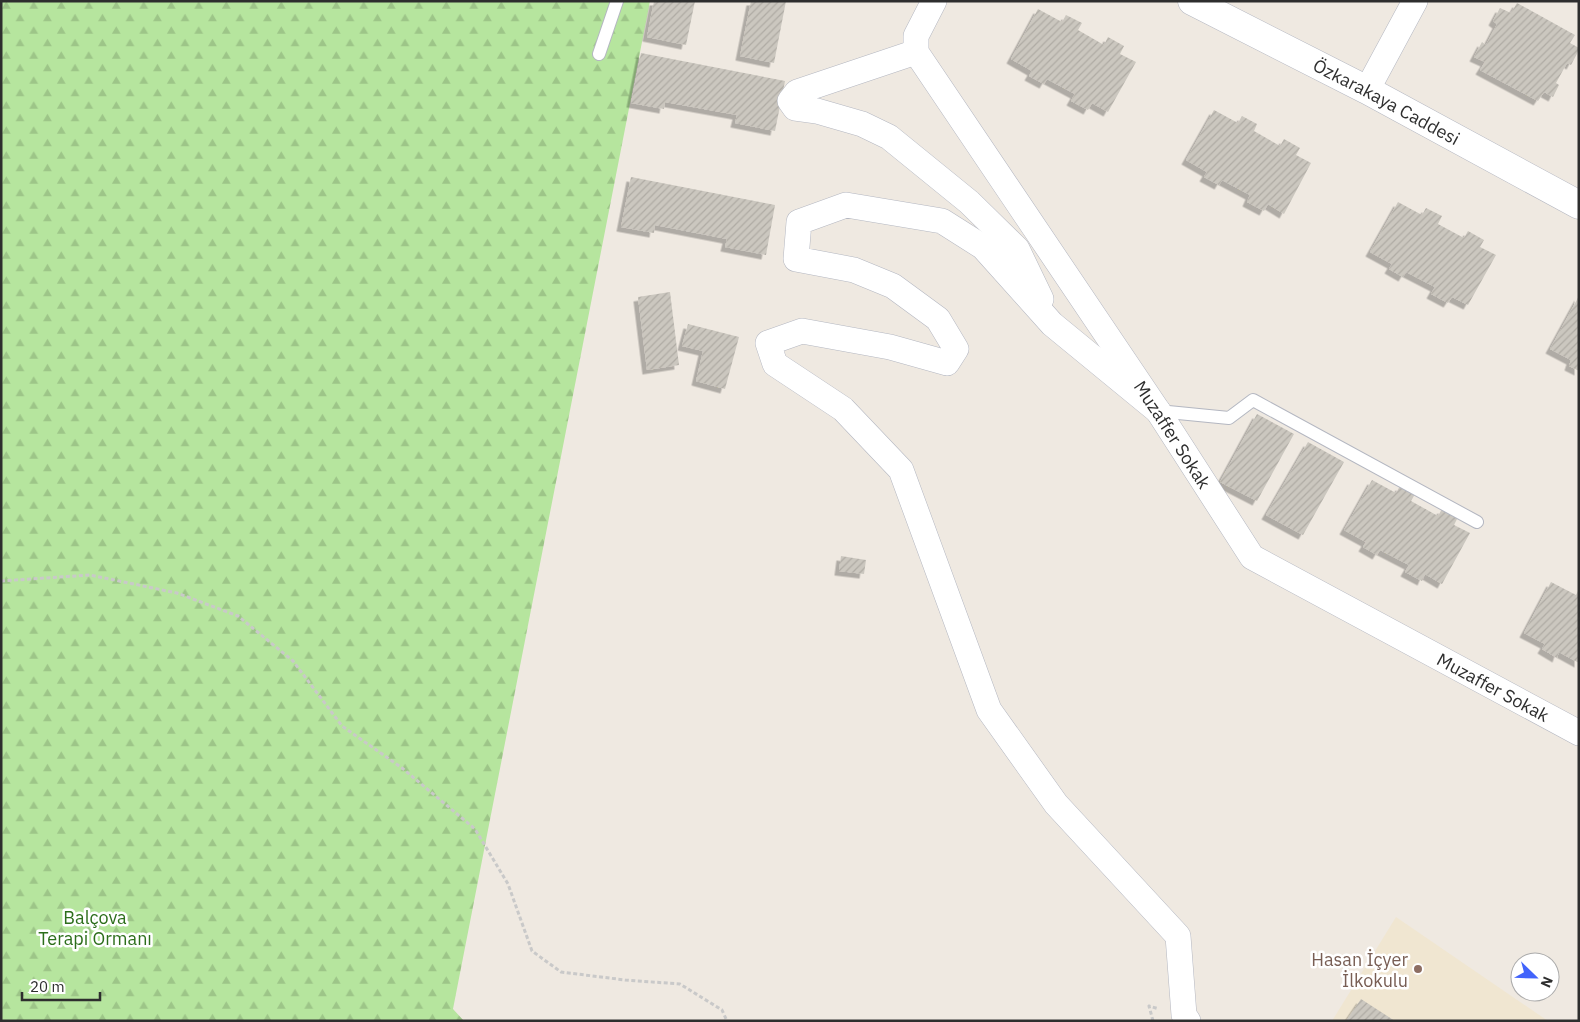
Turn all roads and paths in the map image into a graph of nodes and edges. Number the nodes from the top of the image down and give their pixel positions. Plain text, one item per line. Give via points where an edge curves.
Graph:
1 (617, 1) edge
2 (934, 1) edge
3 (1192, 1) edge
4 (1415, 1) edge
5 (916, 52) junction
6 (599, 54) dead end
7 (1367, 90) junction
8 (1579, 205) edge
9 (1052, 324) junction
10 (1158, 411) junction
11 (1476, 522) dead end
12 (1, 581) edge
13 (1579, 734) edge
14 (727, 1021) edge
15 (1188, 1021) edge

1 - 6 lane
2 - 5 street via 916,36
3 - 7 street, Özkarakaya Caddesi
4 - 7 street
5 - 9 street via 797,92 790,101 795,108 862,124 889,137 970,202 1017,249
5 - 10 street, Muzaffer Sokak
7 - 8 street, Özkarakaya Caddesi
9 - 10 street
9 - 15 street via 983,247 942,221 846,205 800,222 796,259 854,270 893,286 938,318 956,349 947,363 890,347 802,331 768,343 775,364 842,409 901,470 989,710 1056,804 1178,936 1184,1015
10 - 11 lane via 1229,418 1254,400
10 - 13 street, Muzaffer Sokak via 1252,557
12 - 14 path via 90,575 177,593 238,616 293,661 342,726 402,768 475,829 508,884 532,951 561,972 680,984 722,1010

